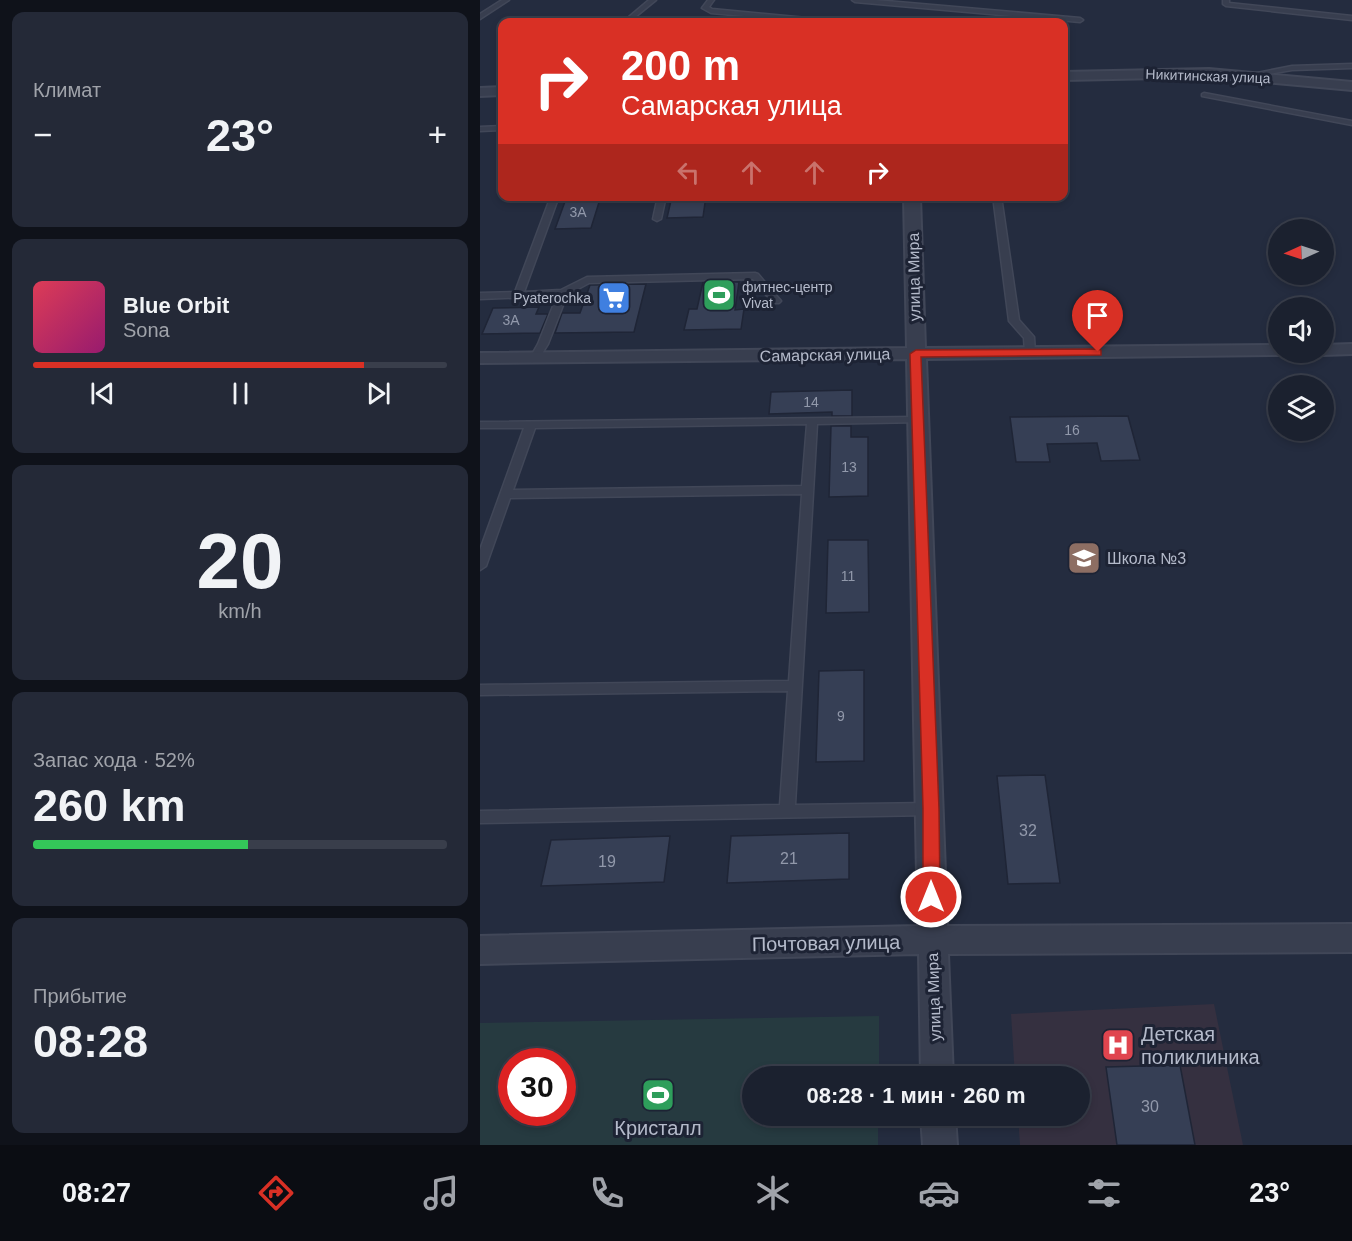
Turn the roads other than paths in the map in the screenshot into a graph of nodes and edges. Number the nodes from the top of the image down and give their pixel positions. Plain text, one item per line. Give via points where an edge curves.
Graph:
1 (506, 0) edge
2 (653, 0) edge
3 (711, 0) edge
4 (855, 0) edge
5 (948, 0) edge
6 (1226, 0) edge
7 (943, 8) junction
8 (480, 17) edge
9 (631, 18) edge
10 (785, 18) edge
11 (1057, 18) edge
12 (1352, 18) edge
13 (1068, 19) edge
14 (1080, 20) dead end
15 (1352, 66) edge
16 (1250, 75) junction
17 (1068, 76) edge
18 (1352, 86) edge
19 (498, 91) edge
20 (480, 92) edge
21 (1204, 95) dead end
22 (1352, 123) edge
23 (498, 128) edge
24 (480, 129) edge
25 (553, 201) edge
26 (661, 201) edge
27 (912, 201) edge
28 (998, 201) edge
29 (657, 219) dead end
30 (563, 293) junction
31 (519, 294) junction
32 (480, 296) edge
33 (776, 301) dead end
34 (1352, 349) edge
35 (1268, 350) edge
36 (1334, 350) edge
37 (1030, 353) junction
38 (916, 354) junction
39 (480, 358) edge
40 (535, 358) junction
41 (918, 420) junction
42 (812, 421) junction
43 (531, 424) junction
44 (480, 425) edge
45 (808, 490) junction
46 (506, 494) junction
47 (480, 566) edge
48 (795, 686) junction
49 (480, 690) edge
50 (931, 809) junction
51 (787, 813) junction
52 (480, 817) edge
53 (1352, 938) edge
54 (932, 940) junction
55 (480, 950) edge
56 (937, 1066) edge
57 (939, 1126) edge
58 (940, 1145) edge

1 - 8 lane
2 - 9 lane
3 - 10 lane via 705,8 711,11
4 - 7 lane
5 - 7 lane
6 - 12 lane via 1226,4
7 - 11 lane
13 - 14 lane
15 - 16 lane via 1292,68
16 - 17 street, Никитинская улица
16 - 18 street, Никитинская улица
19 - 20 street
21 - 22 lane
23 - 24 lane
25 - 31 lane
26 - 29 lane
27 - 38 street, улица Мира
28 - 37 lane via 1014,321 1029,338
30 - 31 lane
30 - 33 lane via 587,280 755,276
30 - 40 lane
31 - 32 lane
34 - 36 street
35 - 37 street, Самарская улица
37 - 38 street, Самарская улица
38 - 40 street, Самарская улица
38 - 41 street, улица Мира
39 - 40 street, Самарская улица
41 - 42 lane
41 - 50 street, улица Мира
42 - 43 lane
42 - 45 lane
43 - 44 lane
43 - 46 lane
45 - 46 lane
45 - 48 lane
46 - 47 lane
48 - 49 lane
48 - 51 lane
50 - 51 lane
50 - 54 street, улица Мира
51 - 52 lane
53 - 54 street, Почтовая улица
54 - 55 street, Почтовая улица
54 - 56 street, улица Мира
57 - 58 street

